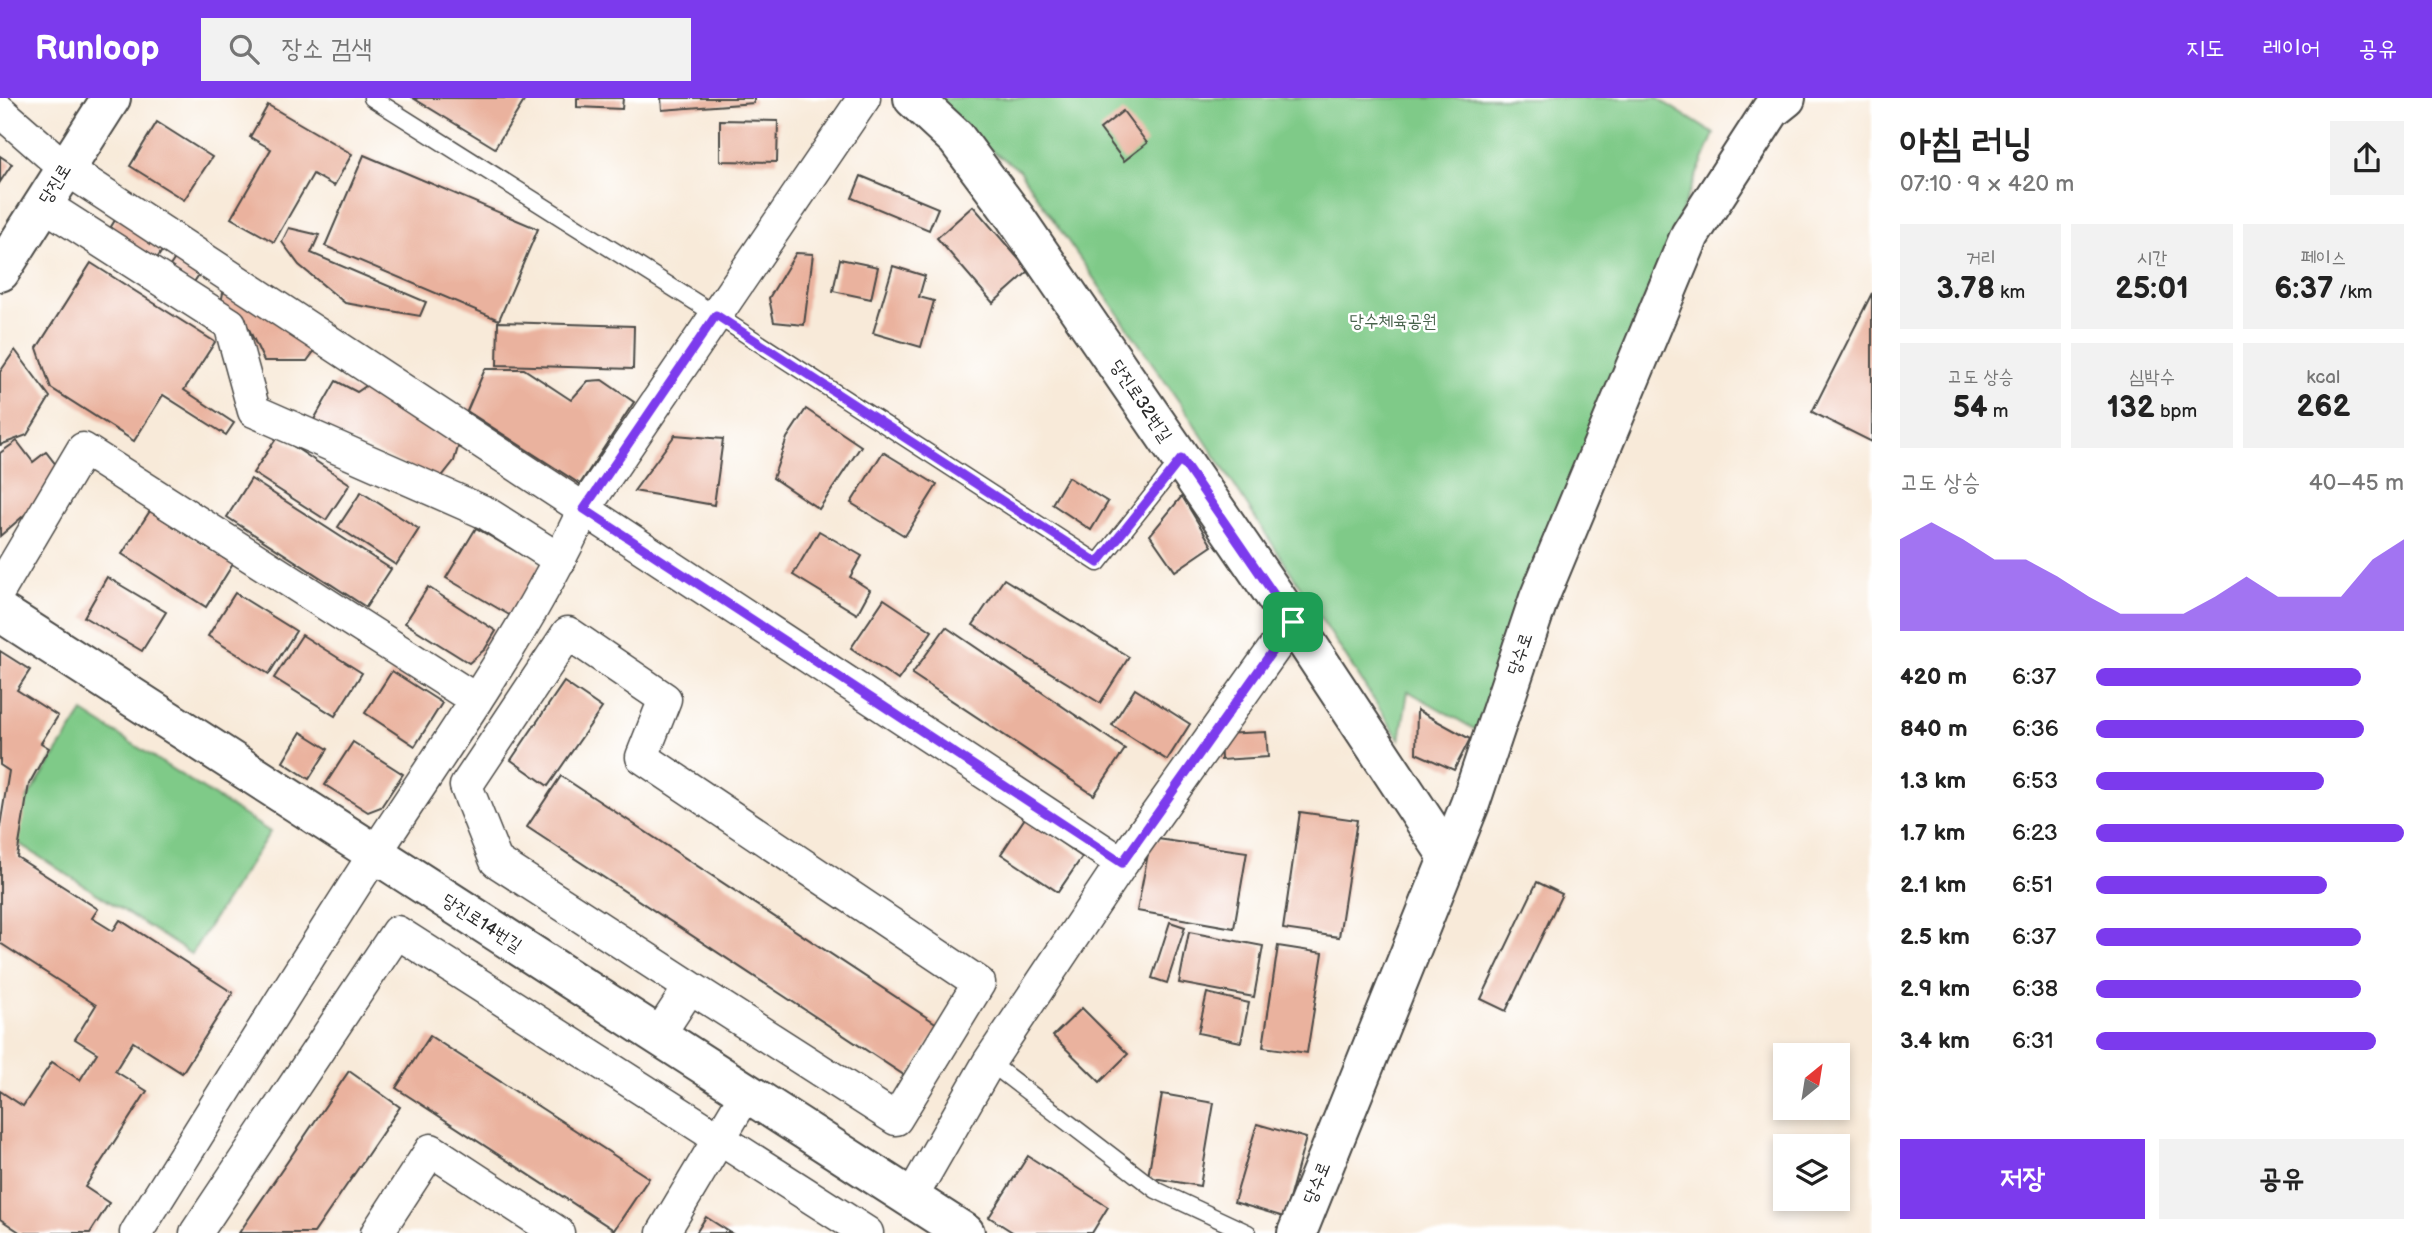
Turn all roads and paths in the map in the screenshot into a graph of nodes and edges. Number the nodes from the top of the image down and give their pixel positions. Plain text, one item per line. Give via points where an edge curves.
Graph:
1 (111, 98) edge
2 (372, 98) edge
3 (864, 98) edge
4 (913, 98) edge
5 (1786, 98) edge
6 (0, 111) edge
7 (65, 168) junction
8 (43, 204) junction
9 (0, 272) edge
10 (716, 315) junction
11 (1181, 459) junction
12 (584, 509) junction
13 (560, 560) junction
14 (0, 589) edge
15 (0, 612) edge
16 (1293, 622) junction
17 (476, 700) junction
18 (375, 853) junction
19 (1447, 856) junction
20 (1122, 863) junction
21 (690, 987) junction
22 (658, 1036) junction
23 (989, 1062) junction
24 (747, 1093) junction
25 (720, 1138) junction
26 (911, 1198) junction
27 (136, 1233) edge
28 (196, 1233) edge
29 (377, 1233) edge
30 (558, 1233) edge
31 (663, 1233) edge
32 (867, 1233) edge
33 (965, 1233) edge
34 (1248, 1233) edge
35 (1297, 1233) edge

1 - 7 street, 당진로
2 - 10 lane
3 - 10 street
4 - 11 street, 당진로32번길 via 956,138 1015,216
5 - 19 street, 당수로 via 1772,110 1690,235 1539,598
6 - 7 street
7 - 8 street, 당진로
7 - 12 street
8 - 9 street, 당진로
8 - 13 street via 230,324 254,411 486,513
10 - 11 lane via 1098,563
10 - 12 street
11 - 16 street, 당진로32번길
12 - 13 street
12 - 20 street
13 - 17 street
14 - 17 street via 83,449
15 - 18 street, 당진로14번길
16 - 19 street, 당진로32번길
16 - 20 street
17 - 18 street
18 - 22 street, 당진로14번길
18 - 27 street
19 - 35 street, 당수로
20 - 23 street
21 - 21 street via 496,860 466,786 568,633 664,699 642,757 979,983 896,1119
21 - 22 street
22 - 24 street, 당진로14번길
23 - 26 street
23 - 34 lane via 1156,1190
24 - 25 street
24 - 26 street, 당진로14번길
25 - 28 street via 397,932
25 - 31 street
25 - 32 street
26 - 33 street, 당진로14번길
29 - 30 street via 431,1150

